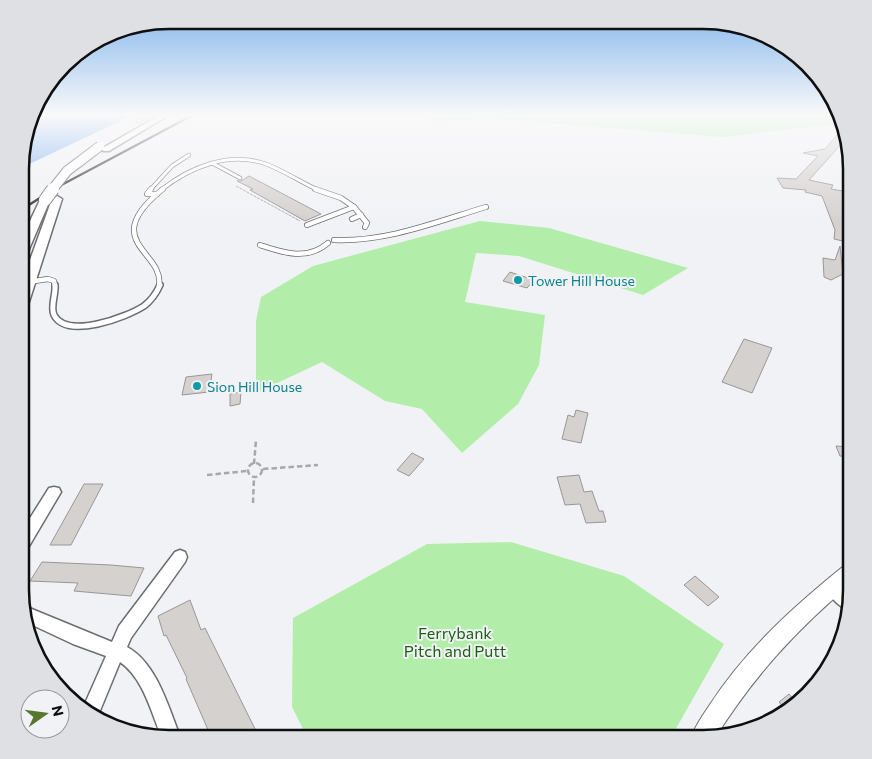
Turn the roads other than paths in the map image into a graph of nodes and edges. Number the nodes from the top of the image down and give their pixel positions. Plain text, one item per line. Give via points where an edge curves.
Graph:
1 (99, 150) edge
2 (100, 150) edge
3 (188, 155) dead end
4 (212, 163) junction
5 (240, 178) road end
6 (157, 194) junction
7 (354, 207) junction
8 (486, 207) dead end
9 (361, 216) junction
10 (352, 219) dead end
11 (307, 225) road end
12 (364, 227) dead end
13 (29, 236) edge
14 (334, 240) dead end
15 (328, 243) dead end
16 (260, 246) dead end
17 (29, 272) edge
18 (29, 282) edge
19 (54, 492) dead end
20 (29, 533) edge
21 (180, 557) dead end
22 (843, 579) edge
23 (833, 587) junction
24 (843, 597) edge
25 (31, 615) edge
26 (116, 651) junction
27 (92, 708) edge
28 (168, 730) edge
29 (707, 730) edge

1 - 13 main road, bridge via 66,171 45,200
2 - 17 main road via 75,174 57,199
3 - 6 lane via 172,166 146,194
4 - 5 lane
4 - 6 lane via 184,175
4 - 7 lane via 239,159 259,162 326,195 346,200
6 - 18 lane via 140,214 134,229 135,242 160,280 157,294 149,303 114,320 74,325 55,316 57,288 54,281
7 - 9 lane
7 - 11 lane
8 - 14 lane via 371,239
9 - 10 lane
9 - 12 lane via 367,223
15 - 16 lane via 317,251 295,254
19 - 20 street
21 - 26 street via 139,611
22 - 23 street
23 - 24 street
23 - 29 street via 755,664
25 - 26 street
26 - 27 street
26 - 28 street via 136,663 146,677

